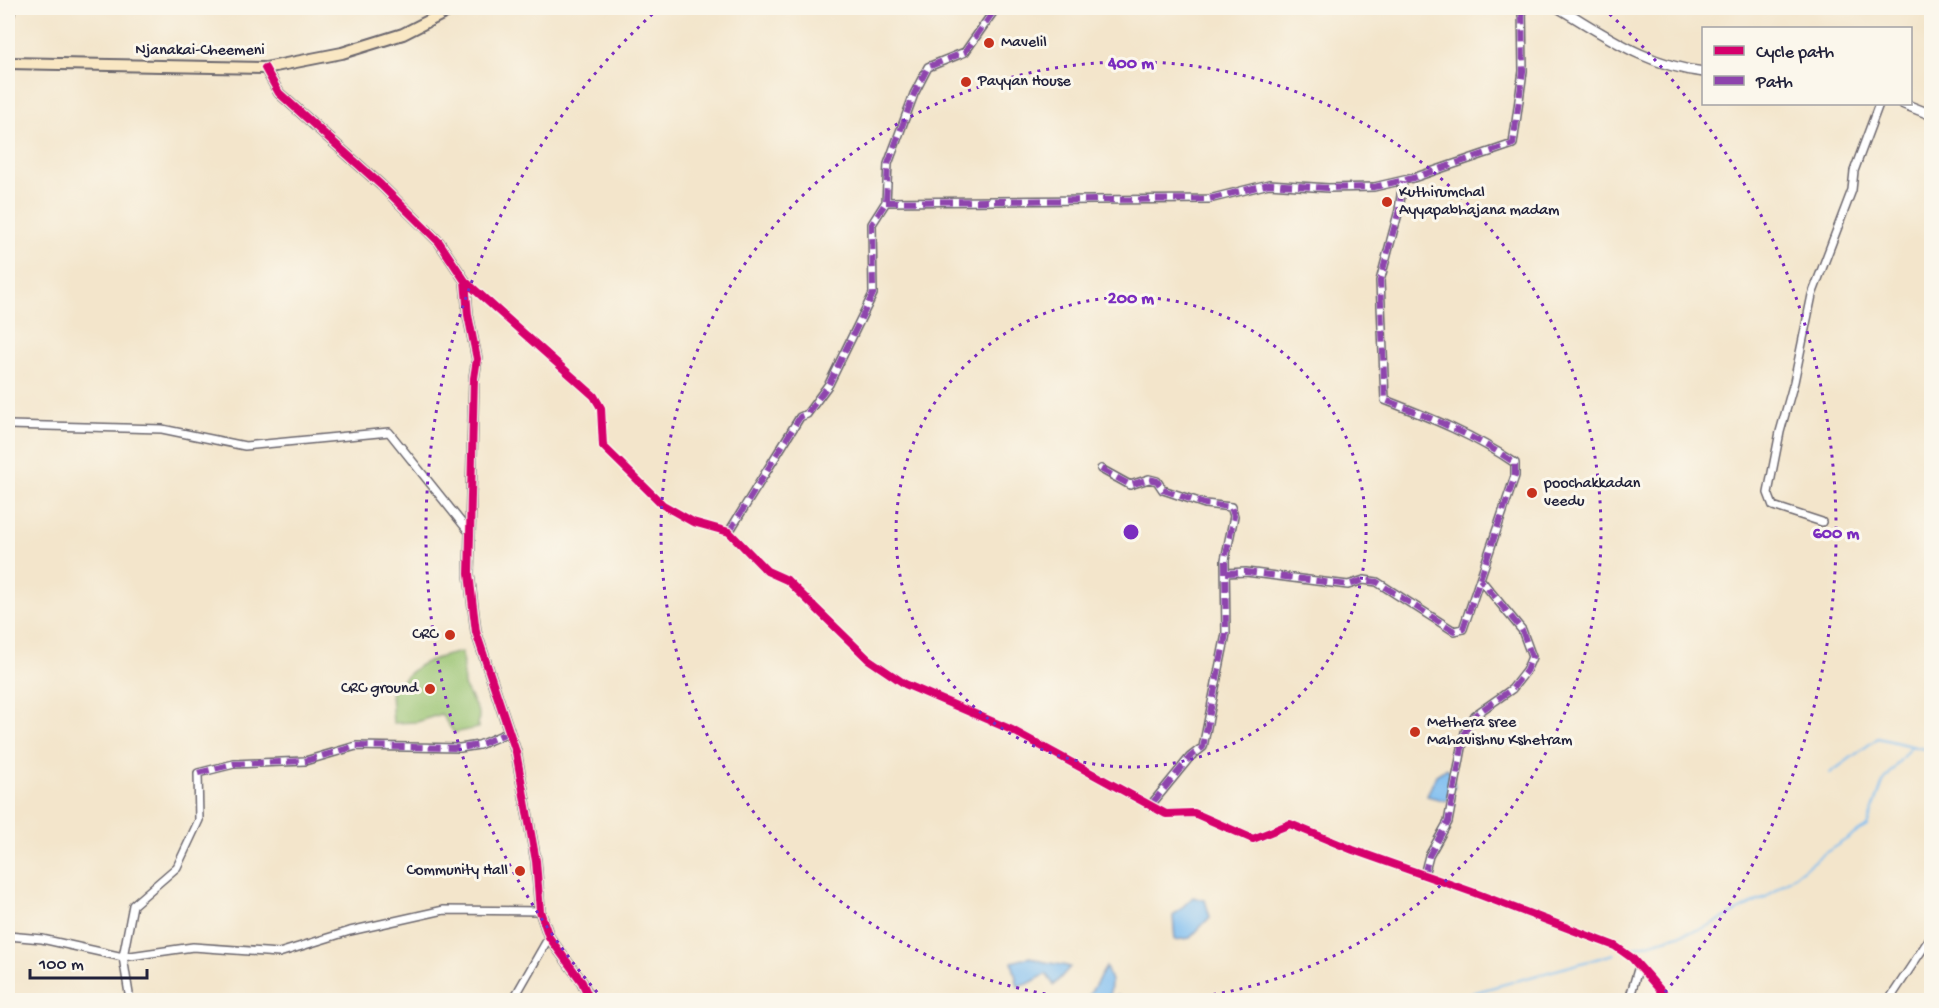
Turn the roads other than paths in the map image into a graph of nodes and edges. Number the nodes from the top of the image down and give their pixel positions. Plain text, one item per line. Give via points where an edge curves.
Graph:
1 (12, 8) edge
2 (454, 8) edge
3 (996, 8) edge
4 (1522, 8) edge
5 (1559, 8) edge
6 (8, 26) edge
7 (8, 63) edge
8 (265, 68) junction
9 (1702, 72) edge
10 (1879, 105) edge
11 (1906, 105) edge
12 (1932, 116) edge
13 (1403, 181) junction
14 (886, 202) junction
15 (465, 281) junction
16 (8, 425) edge
17 (1101, 469) dead end
18 (1822, 522) dead end
19 (469, 532) junction
20 (729, 532) junction
21 (1226, 573) junction
22 (1480, 579) junction
23 (509, 732) junction
24 (1150, 806) junction
25 (1424, 875) junction
26 (540, 911) junction
27 (1932, 935) edge
28 (8, 936) edge
29 (549, 937) junction
30 (123, 957) junction
31 (1639, 966) junction
32 (130, 1000) edge
33 (513, 1000) edge
34 (590, 1000) edge
35 (1629, 1000) edge
36 (1670, 1000) edge
37 (1889, 1000) edge

1 - 6 street
2 - 8 main road, Njanakai-Cheemeni via 403,34 342,53
3 - 14 street via 965,52 928,67 888,164
4 - 13 street via 1522,71 1513,144
5 - 9 street via 1638,54 1676,69
7 - 8 main road, Njanakai-Cheemeni
8 - 15 street via 279,93 439,242
10 - 18 street via 1854,171 1852,190 1812,295 1768,493 1773,506
11 - 12 street
13 - 14 street via 1374,187 1258,185 1209,199
13 - 22 street via 1380,281 1385,399 1487,443 1515,463 1515,476
14 - 20 street via 872,224 873,294 829,384 807,414 800,417
15 - 19 street via 477,359
15 - 20 street via 594,396 601,408 603,446 649,494 693,522
16 - 19 street via 162,429 245,446 389,432
17 - 21 street via 1130,485 1149,479 1174,494 1231,507 1234,516
19 - 23 street via 476,632
20 - 24 street via 767,571 787,580 868,659 905,684 1012,730
21 - 22 street via 1348,585 1364,580 1377,582 1454,631 1462,629
21 - 24 street via 1226,634 1203,747
22 - 25 street via 1522,630 1532,657 1512,688 1475,715 1465,732 1448,822 1429,856
23 - 26 street via 530,818
23 - 30 street via 479,745 460,748 356,746 305,761 234,764 198,773 199,820 177,867 133,905
24 - 25 street via 1166,814 1194,813 1253,839 1290,824
25 - 31 street via 1615,946
26 - 29 street
26 - 30 street via 444,910 350,931 279,953 193,947
27 - 37 street
28 - 30 street via 42,939
29 - 33 street
29 - 34 street via 582,982
30 - 32 street
31 - 35 street
31 - 36 street

